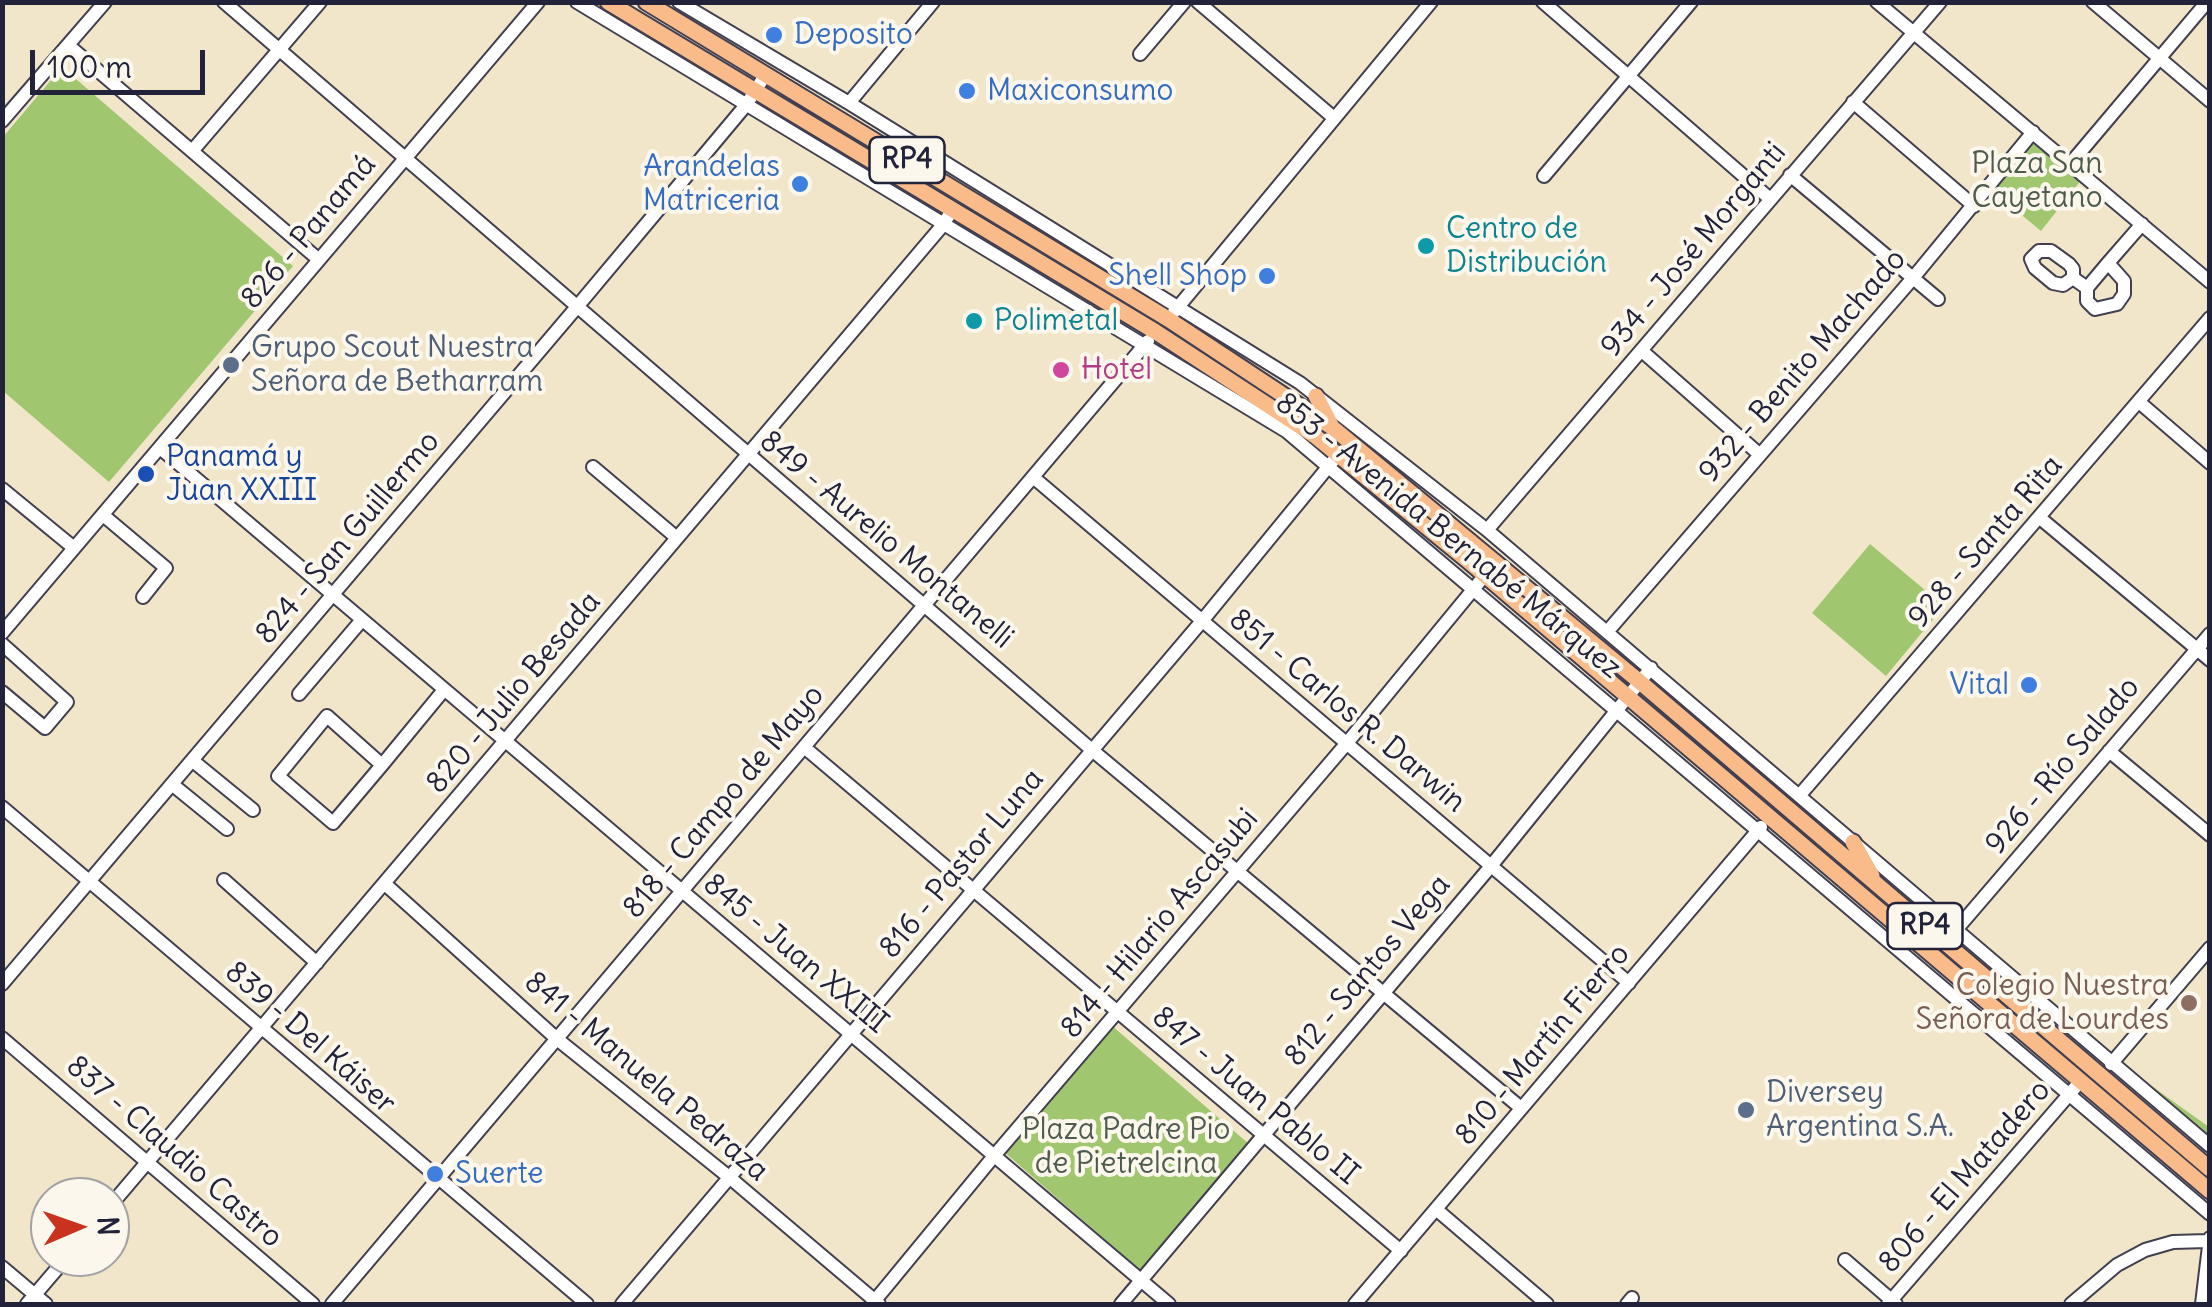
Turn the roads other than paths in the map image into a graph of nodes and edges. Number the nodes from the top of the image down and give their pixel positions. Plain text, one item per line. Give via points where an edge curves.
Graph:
1 (104, 2) edge
2 (224, 2) edge
3 (320, 2) edge
4 (538, 2) edge
5 (577, 2) edge
6 (608, 2) edge
7 (646, 2) edge
8 (679, 2) edge
9 (933, 2) edge
10 (1184, 2) edge
11 (1198, 2) edge
12 (1431, 2) edge
13 (1544, 2) edge
14 (1691, 2) edge
15 (1877, 2) edge
16 (1940, 2) edge
17 (2093, 2) edge
18 (2207, 2) edge
19 (1914, 33) junction
20 (68, 45) junction
21 (279, 50) junction
22 (1140, 54) dead end
23 (2159, 58) junction
24 (766, 74) junction
25 (1630, 76) junction
26 (751, 98) junction
27 (2210, 101) edge
28 (1853, 102) junction
29 (849, 103) junction
30 (1334, 118) junction
31 (2, 121) edge
32 (2034, 132) junction
33 (193, 150) junction
34 (404, 159) junction
35 (2071, 163) junction
36 (1790, 175) junction
37 (1544, 176) dead end
38 (1769, 198) junction
39 (1974, 206) junction
40 (953, 209) junction
41 (2142, 224) junction
42 (942, 226) junction
43 (318, 259) junction
44 (2108, 263) junction
45 (1913, 278) junction
46 (2073, 278) dead end
47 (2210, 282) edge
48 (2087, 288) junction
49 (1938, 299) dead end
50 (576, 308) junction
51 (1173, 313) junction
52 (2210, 318) edge
53 (1150, 338) junction
54 (1642, 351) junction
55 (1316, 396) junction
56 (2139, 402) junction
57 (1333, 428) junction
58 (160, 448) junction
59 (747, 454) junction
60 (1759, 454) junction
61 (1334, 460) junction
62 (2210, 463) edge
63 (593, 466) dead end
64 (1033, 477) junction
65 (2, 488) edge
66 (102, 515) junction
67 (2040, 518) junction
68 (1487, 530) junction
69 (676, 538) junction
70 (74, 548) junction
71 (1479, 582) junction
72 (331, 594) junction
73 (143, 596) dead end
74 (925, 605) junction
75 (361, 621) junction
76 (1202, 621) junction
77 (1608, 632) junction
78 (2, 633) edge
79 (2210, 634) edge
80 (2, 644) edge
81 (2196, 649) junction
82 (2210, 660) edge
83 (1646, 675) junction
84 (444, 691) junction
85 (2, 692) edge
86 (300, 694) dead end
87 (1628, 697) junction
88 (1617, 711) junction
89 (505, 742) junction
90 (1347, 743) junction
91 (804, 746) junction
92 (1092, 750) junction
93 (2109, 751) junction
94 (194, 761) junction
95 (382, 765) junction
96 (172, 785) junction
97 (1799, 796) junction
98 (2, 807) edge
99 (253, 810) dead end
100 (1763, 824) junction
101 (227, 829) dead end
102 (2210, 836) edge
103 (1853, 842) junction
104 (1491, 866) junction
105 (1237, 872) junction
106 (224, 880) dead end
107 (88, 882) junction
108 (385, 884) junction
109 (1876, 884) junction
110 (972, 890) junction
111 (682, 891) junction
112 (1955, 932) junction
113 (2210, 948) edge
114 (317, 963) junction
115 (1629, 983) junction
116 (2, 984) edge
117 (1385, 993) junction
118 (1118, 1013) junction
119 (261, 1029) junction
120 (852, 1034) junction
121 (2, 1038) edge
122 (557, 1039) junction
123 (2111, 1064) junction
124 (2079, 1083) junction
125 (2067, 1096) junction
126 (1521, 1108) junction
127 (1261, 1135) junction
128 (2210, 1146) edge
129 (994, 1156) junction
130 (146, 1163) junction
131 (2210, 1169) edge
132 (729, 1178) junction
133 (437, 1180) junction
134 (130, 1182) edge
135 (2210, 1191) edge
136 (1437, 1210) junction
137 (2210, 1214) edge
138 (2208, 1240) edge
139 (1401, 1251) junction
140 (1845, 1260) dead end
141 (2, 1267) edge
142 (53, 1277) edge
143 (1141, 1281) junction
144 (36, 1301) edge
145 (875, 1303) edge
146 (1892, 1303) edge
147 (313, 1304) edge
148 (332, 1304) edge
149 (587, 1304) edge
150 (622, 1304) edge
151 (1121, 1304) edge
152 (1169, 1304) edge
153 (1356, 1304) edge
154 (1547, 1304) edge
155 (2071, 1304) edge
156 (2202, 1304) edge

1 - 20 street
2 - 21 street, 849 - Aurelio Montanelli
3 - 21 street
4 - 34 street, 826 - Panamá
5 - 26 street, 853 - Avenida Bernabé Márquez
6 - 26 main road, 853 - Avenida Bernabé Márquez / RP4
7 - 24 main road, 853 - Avenida Bernabé Márquez / RP4
8 - 29 street, 853 - Avenida Bernabé Márquez
9 - 29 street
10 - 22 street
11 - 30 street
12 - 30 street, 818 - Campo de Mayo
13 - 25 street
14 - 25 street
15 - 19 street
16 - 19 street, 934 - José Morganti
17 - 23 street
18 - 23 street
19 - 28 street, 934 - José Morganti
19 - 32 street
20 - 31 street
20 - 33 street
21 - 33 street
21 - 34 street, 849 - Aurelio Montanelli
23 - 27 street
23 - 35 street
24 - 26 street, 824 - San Guillermo
24 - 51 main road, 853 - Avenida Bernabé Márquez / RP4
25 - 37 street
25 - 38 street
26 - 40 main road, 853 - Avenida Bernabé Márquez / RP4
26 - 42 street, 853 - Avenida Bernabé Márquez
26 - 50 street, 824 - San Guillermo
28 - 36 street, 934 - José Morganti
28 - 39 street
29 - 51 street, 853 - Avenida Bernabé Márquez
30 - 51 street, 818 - Campo de Mayo
32 - 35 street
32 - 39 street, 932 - Benito Machado
33 - 43 street
34 - 43 street, 826 - Panamá
34 - 50 street, 849 - Aurelio Montanelli
35 - 41 street
36 - 38 street, 934 - José Morganti
36 - 45 street
38 - 54 street, 934 - José Morganti
39 - 45 street, 932 - Benito Machado
40 - 42 street, 820 - Julio Besada
40 - 53 main road, 853 - Avenida Bernabé Márquez / RP4
41 - 44 street
41 - 47 street
42 - 53 street, 853 - Avenida Bernabé Márquez
42 - 59 street, 820 - Julio Besada
43 - 58 street, 826 - Panamá
44 - 48 street
44 - 48 street via 2124,281 2121,300 2095,309
45 - 49 street
45 - 60 street, 932 - Benito Machado
46 - 48 street
50 - 59 street, 849 - Aurelio Montanelli
50 - 72 street, 824 - San Guillermo
51 - 53 street, 818 - Campo de Mayo
51 - 55 street, 853 - Avenida Bernabé Márquez
51 - 57 main road, 853 - Avenida Bernabé Márquez / RP4
52 - 56 street, 928 - Santa Rita
53 - 61 main road, 853 - Avenida Bernabé Márquez / RP4 via 1287,417
53 - 64 street, 818 - Campo de Mayo
54 - 60 street
54 - 68 street, 934 - José Morganti
55 - 57 main road
55 - 68 street, 853 - Avenida Bernabé Márquez
56 - 62 street
56 - 67 street, 928 - Santa Rita
57 - 83 main road, 853 - Avenida Bernabé Márquez / RP4
58 - 66 street, 826 - Panamá
58 - 72 street, 845 - Juan XXIII
59 - 69 street, 820 - Julio Besada
59 - 74 street, 849 - Aurelio Montanelli
60 - 77 street, 932 - Benito Machado
61 - 71 main road, 853 - Avenida Bernabé Márquez / RP4
61 - 76 street, 816 - Pastor Luna
63 - 69 street
64 - 74 street, 818 - Campo de Mayo
64 - 76 street, 851 - Carlos R. Darwin
65 - 70 street
66 - 70 street, 826 - Panamá
66 - 73 street via 166,568
67 - 81 street
67 - 97 street, 928 - Santa Rita
68 - 77 street, 853 - Avenida Bernabé Márquez
69 - 89 street, 820 - Julio Besada
70 - 78 street, 826 - Panamá
71 - 87 main road, 853 - Avenida Bernabé Márquez / RP4
71 - 88 street, 853 - Avenida Bernabé Márquez
71 - 90 street, 814 - Hilario Ascasubi
72 - 75 street, 845 - Juan XXIII
72 - 94 street, 824 - San Guillermo
74 - 91 street, 818 - Campo de Mayo
74 - 92 street, 849 - Aurelio Montanelli
75 - 84 street, 845 - Juan XXIII
75 - 86 street
76 - 90 street, 851 - Carlos R. Darwin
76 - 92 street, 816 - Pastor Luna
77 - 83 street, 853 - Avenida Bernabé Márquez
79 - 81 street, 926 - Río Salado
80 - 85 street via 67,702 46,728
81 - 82 street
81 - 93 street, 926 - Río Salado
83 - 87 street, 812 - Santos Vega
83 - 97 street, 853 - Avenida Bernabé Márquez
83 - 109 main road, 853 - Avenida Bernabé Márquez / RP4
84 - 89 street, 845 - Juan XXIII
84 - 95 street
87 - 88 street, 812 - Santos Vega
87 - 100 main road, 853 - Avenida Bernabé Márquez / RP4
88 - 100 street, 853 - Avenida Bernabé Márquez
88 - 104 street, 812 - Santos Vega
89 - 108 street, 820 - Julio Besada
89 - 111 street, 845 - Juan XXIII
90 - 104 street, 851 - Carlos R. Darwin
90 - 105 street, 814 - Hilario Ascasubi
91 - 110 street, 847 - Juan Pablo II
91 - 111 street, 818 - Campo de Mayo
92 - 105 street, 849 - Aurelio Montanelli
92 - 110 street, 816 - Pastor Luna
93 - 102 street
93 - 112 street, 926 - Río Salado
94 - 96 street, 824 - San Guillermo
94 - 99 street
95 - 95 street via 333,823 278,776 327,716
96 - 101 street
96 - 107 street, 824 - San Guillermo
97 - 103 street, 853 - Avenida Bernabé Márquez
98 - 107 street, 839 - Del Káiser
100 - 115 street, 810 - Martín Fierro
100 - 124 main road, 853 - Avenida Bernabé Márquez / RP4
100 - 125 street, 853 - Avenida Bernabé Márquez
103 - 109 main road
103 - 112 street, 853 - Avenida Bernabé Márquez
104 - 115 street, 851 - Carlos R. Darwin
104 - 117 street, 812 - Santos Vega
105 - 117 street, 849 - Aurelio Montanelli
105 - 118 street, 814 - Hilario Ascasubi
106 - 114 street
107 - 116 street, 824 - San Guillermo
107 - 119 street, 839 - Del Káiser
108 - 114 street, 820 - Julio Besada
108 - 122 street, 841 - Manuela Pedraza
109 - 131 main road, 853 - Avenida Bernabé Márquez / RP4
110 - 118 street, 847 - Juan Pablo II
110 - 120 street, 816 - Pastor Luna
111 - 120 street, 845 - Juan XXIII
111 - 122 street, 818 - Campo de Mayo
112 - 123 street, 853 - Avenida Bernabé Márquez
113 - 123 street
114 - 119 street, 820 - Julio Besada
115 - 126 street, 810 - Martín Fierro
117 - 126 street, 849 - Aurelio Montanelli
117 - 127 street, 812 - Santos Vega
118 - 127 street, 847 - Juan Pablo II
118 - 129 street, 814 - Hilario Ascasubi
119 - 130 street, 820 - Julio Besada
119 - 133 street, 839 - Del Káiser
120 - 129 street, 845 - Juan XXIII
120 - 132 street, 816 - Pastor Luna
121 - 130 street, 837 - Claudio Castro
122 - 132 street, 841 - Manuela Pedraza
122 - 133 street, 818 - Campo de Mayo
123 - 128 street, 853 - Avenida Bernabé Márquez
124 - 125 street, 806 - El Matadero
124 - 135 main road, 853 - Avenida Bernabé Márquez / RP4
125 - 137 street, 853 - Avenida Bernabé Márquez
125 - 146 street, 806 - El Matadero
126 - 136 street, 810 - Martín Fierro
127 - 139 street, 847 - Juan Pablo II
127 - 143 street, 812 - Santos Vega
129 - 143 street, 845 - Juan XXIII
129 - 145 street, 814 - Hilario Ascasubi
130 - 134 street, 820 - Julio Besada
130 - 147 street, 837 - Claudio Castro
132 - 145 street, 841 - Manuela Pedraza
132 - 150 street, 816 - Pastor Luna
133 - 148 street, 818 - Campo de Mayo
133 - 149 street, 839 - Del Káiser
136 - 139 street, 810 - Martín Fierro
136 - 154 street
138 - 155 street via 2145,1250
138 - 156 street
139 - 153 street, 810 - Martín Fierro
140 - 146 street
141 - 144 street
142 - 144 street
143 - 151 street, 812 - Santos Vega
143 - 152 street, 845 - Juan XXIII

